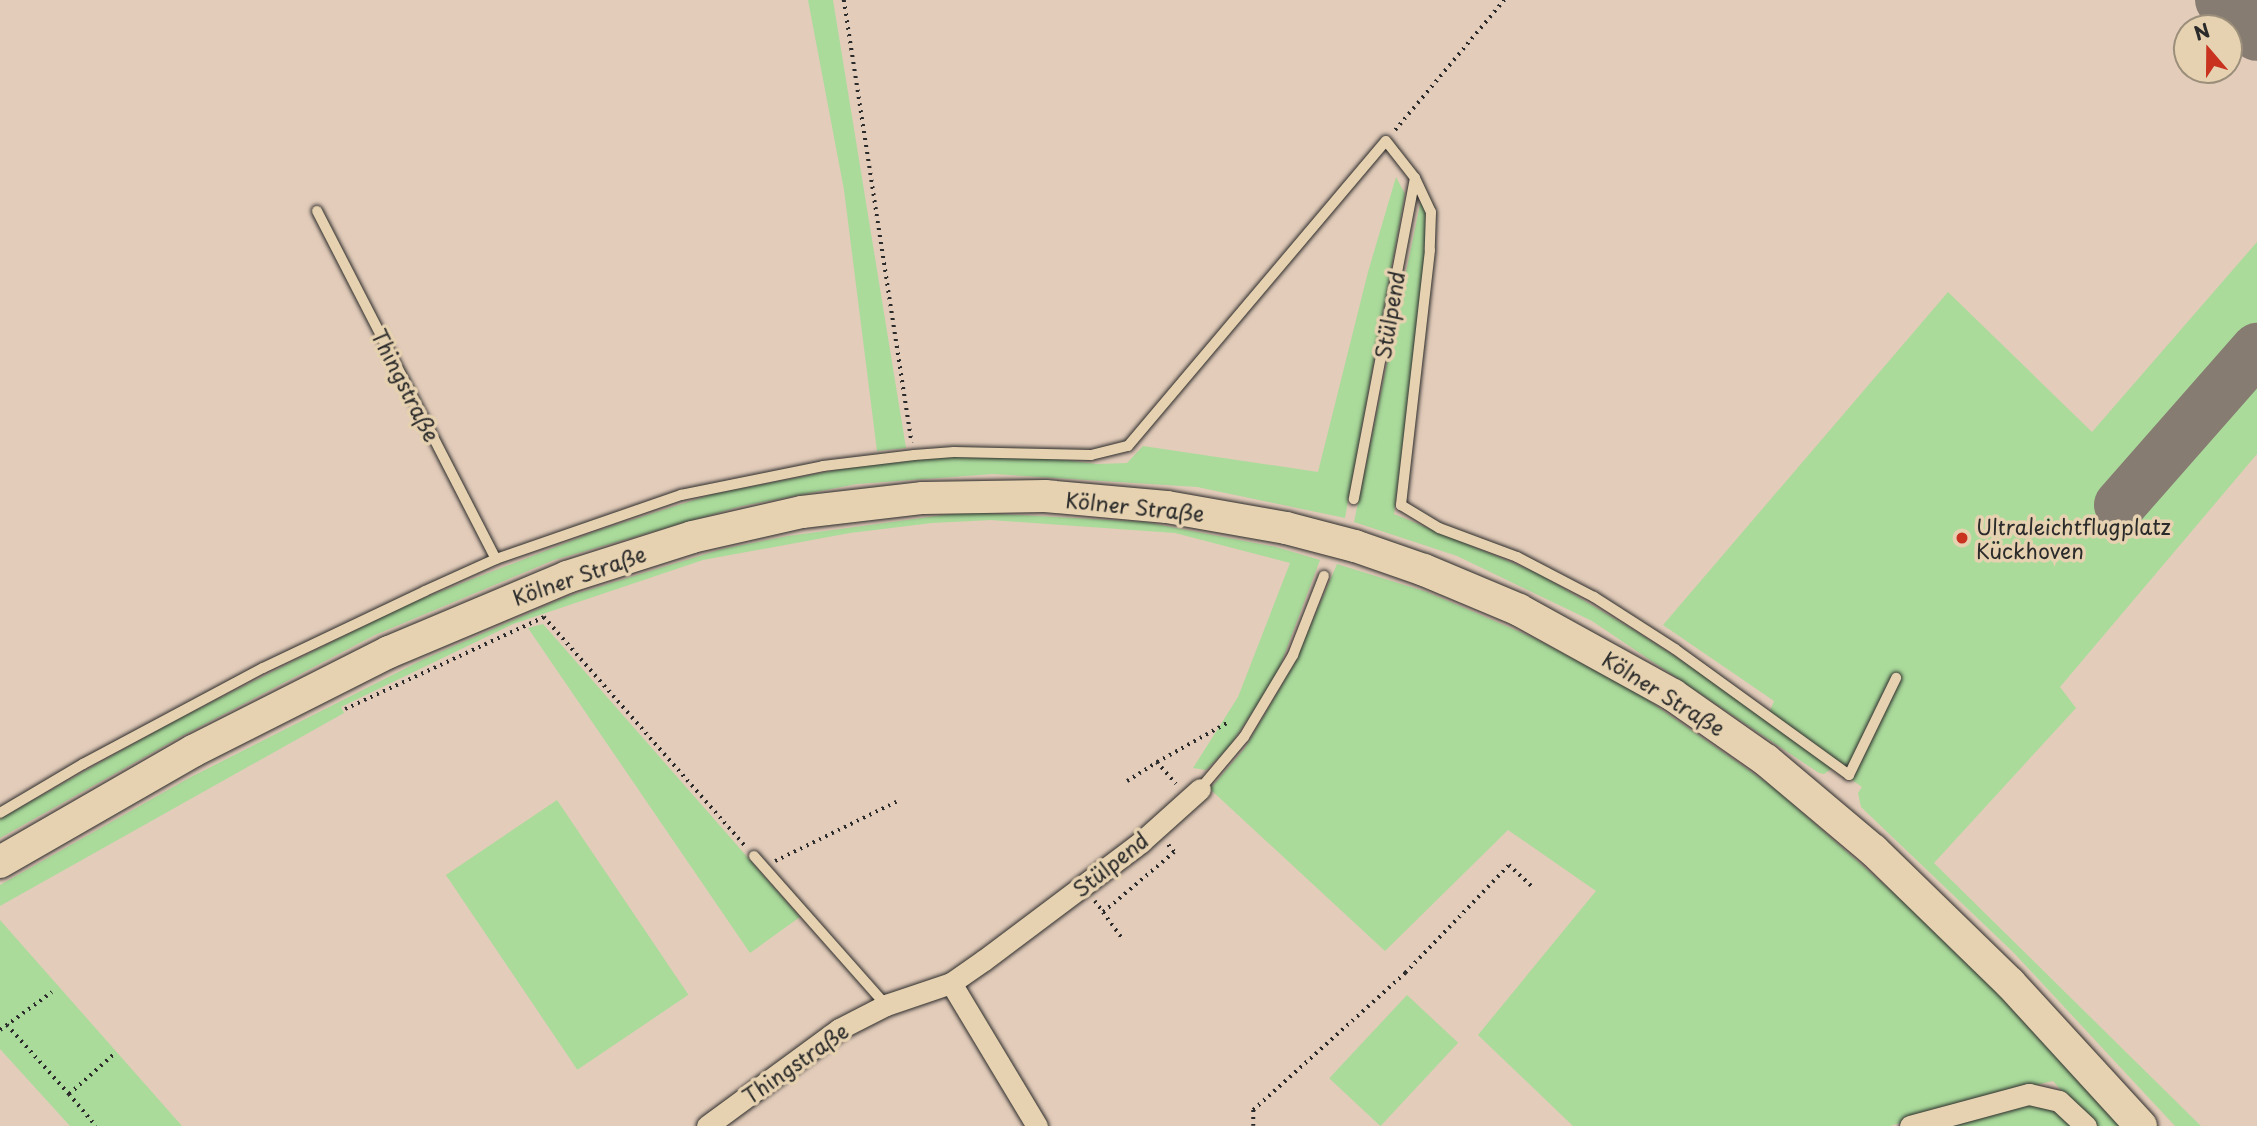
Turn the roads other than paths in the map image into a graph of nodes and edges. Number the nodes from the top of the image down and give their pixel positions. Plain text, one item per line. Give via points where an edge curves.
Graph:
1 (1415, 178) junction
2 (317, 211) dead end
3 (1354, 499) dead end
4 (496, 559) junction
5 (1324, 576) dead end
6 (1896, 678) dead end
7 (1195, 794) joint
8 (0, 813) edge
9 (754, 856) road end
10 (0, 862) edge
11 (951, 983) junction
12 (886, 1005) junction
13 (707, 1126) edge
14 (1037, 1126) edge
15 (1910, 1126) edge
16 (2086, 1126) edge
17 (2141, 1126) edge

1 - 3 lane, Stülpend
1 - 4 lane via 1386,141 1128,446 1091,455 954,452 823,466 681,495
1 - 6 lane via 1431,212 1430,250 1401,505 1439,528 1517,557 1594,597 1675,649 1849,775
2 - 4 lane, Thingstraße
4 - 8 lane via 263,668
5 - 7 lane, Stülpend via 1293,655 1244,737
7 - 11 street, Stülpend via 1156,829
9 - 12 lane
10 - 17 main road, Kölner Straße via 192,751 388,652 567,577 692,537 802,512 923,498 1045,496 1167,507 1286,528 1424,570 1519,610 1672,695 1766,760 1892,867 2010,983
11 - 12 street, Thingstraße
11 - 14 street
12 - 13 street, Thingstraße via 839,1029
15 - 16 street via 2029,1094 2059,1101

